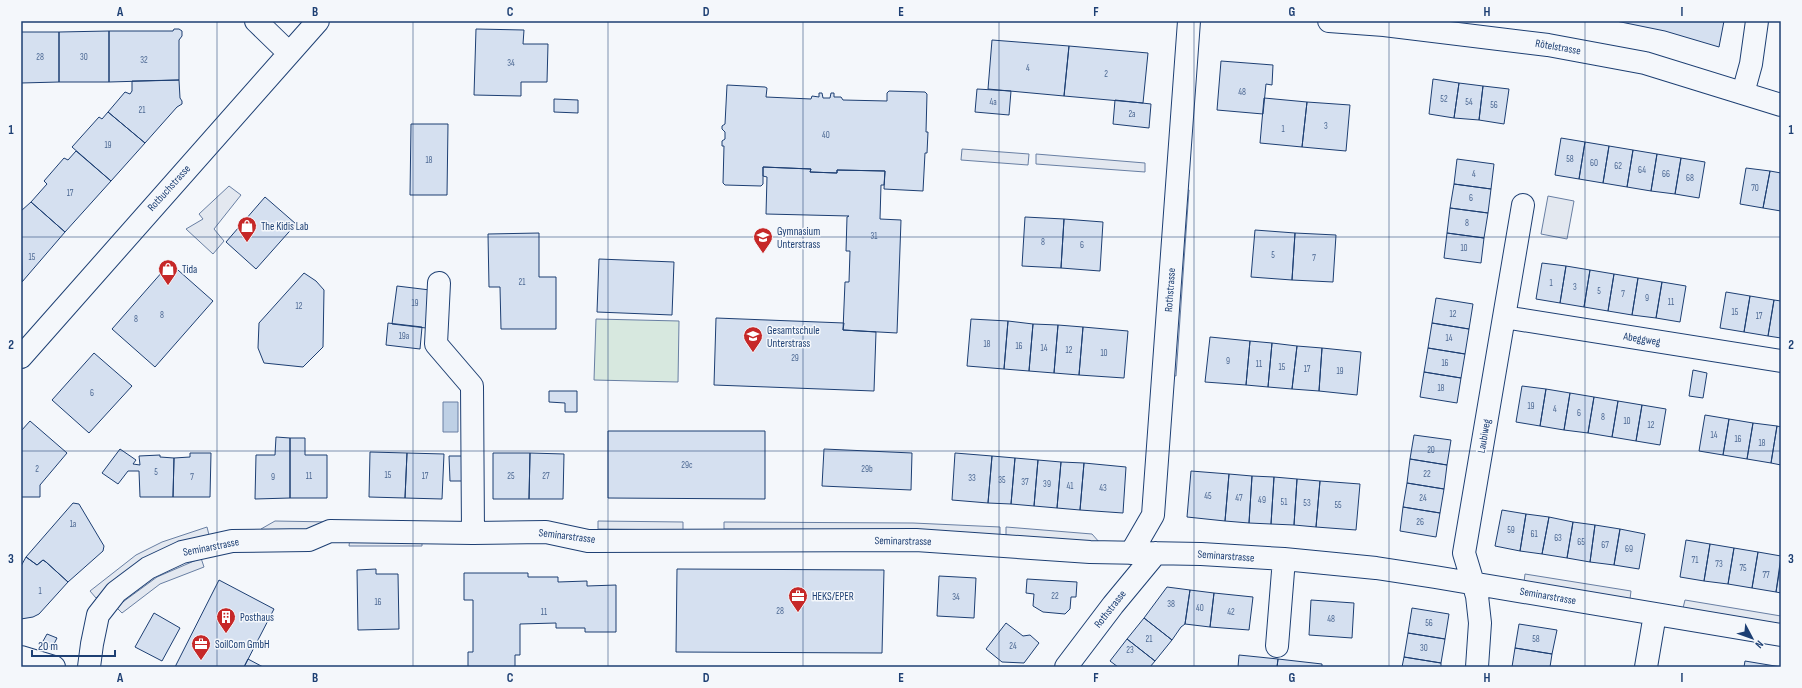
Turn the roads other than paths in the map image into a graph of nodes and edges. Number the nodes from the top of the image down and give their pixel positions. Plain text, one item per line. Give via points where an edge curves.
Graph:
1 (256, 21) edge
2 (318, 21) edge
3 (1189, 21) edge
4 (1333, 21) edge
5 (1757, 21) edge
6 (289, 53) junction
7 (1743, 93) junction
8 (1781, 105) edge
9 (1523, 205) dead end
10 (439, 283) dead end
11 (1504, 317) junction
12 (21, 357) edge
13 (1781, 361) edge
14 (473, 533) junction
15 (1130, 553) junction
16 (1156, 553) junction
17 (1284, 559) junction
18 (1473, 583) junction
19 (1655, 614) junction
20 (1781, 635) edge
21 (1277, 646) dead end
22 (21, 657) edge
23 (54, 667) edge
24 (89, 667) edge
25 (1066, 667) edge
26 (1477, 667) edge
27 (1646, 667) edge

1 - 6 street
2 - 6 street, Rotbuchstrasse
3 - 15 street, Rothstrasse via 1153,515
4 - 7 street, Rötelstrasse via 1548,45 1644,63
5 - 7 street via 1751,64
6 - 12 street, Rotbuchstrasse
7 - 8 street, Rötelstrasse
9 - 11 street, Laubiweg
10 - 14 street via 436,344 472,386
11 - 13 street, Abeggweg
11 - 18 street, Laubiweg via 1464,553
14 - 15 street, Seminarstrasse via 546,532 588,541 916,540
14 - 24 street, Seminarstrasse via 330,531 309,540 232,541 182,552 148,568 116,592 98,615
15 - 16 street, Seminarstrasse
16 - 17 street, Seminarstrasse
16 - 25 street, Rothstrasse
17 - 18 street, Seminarstrasse via 1376,568
17 - 21 street
18 - 19 street, Seminarstrasse
18 - 26 street, Laubiweg via 1480,623
19 - 20 street, Seminarstrasse
19 - 27 street
22 - 23 street

